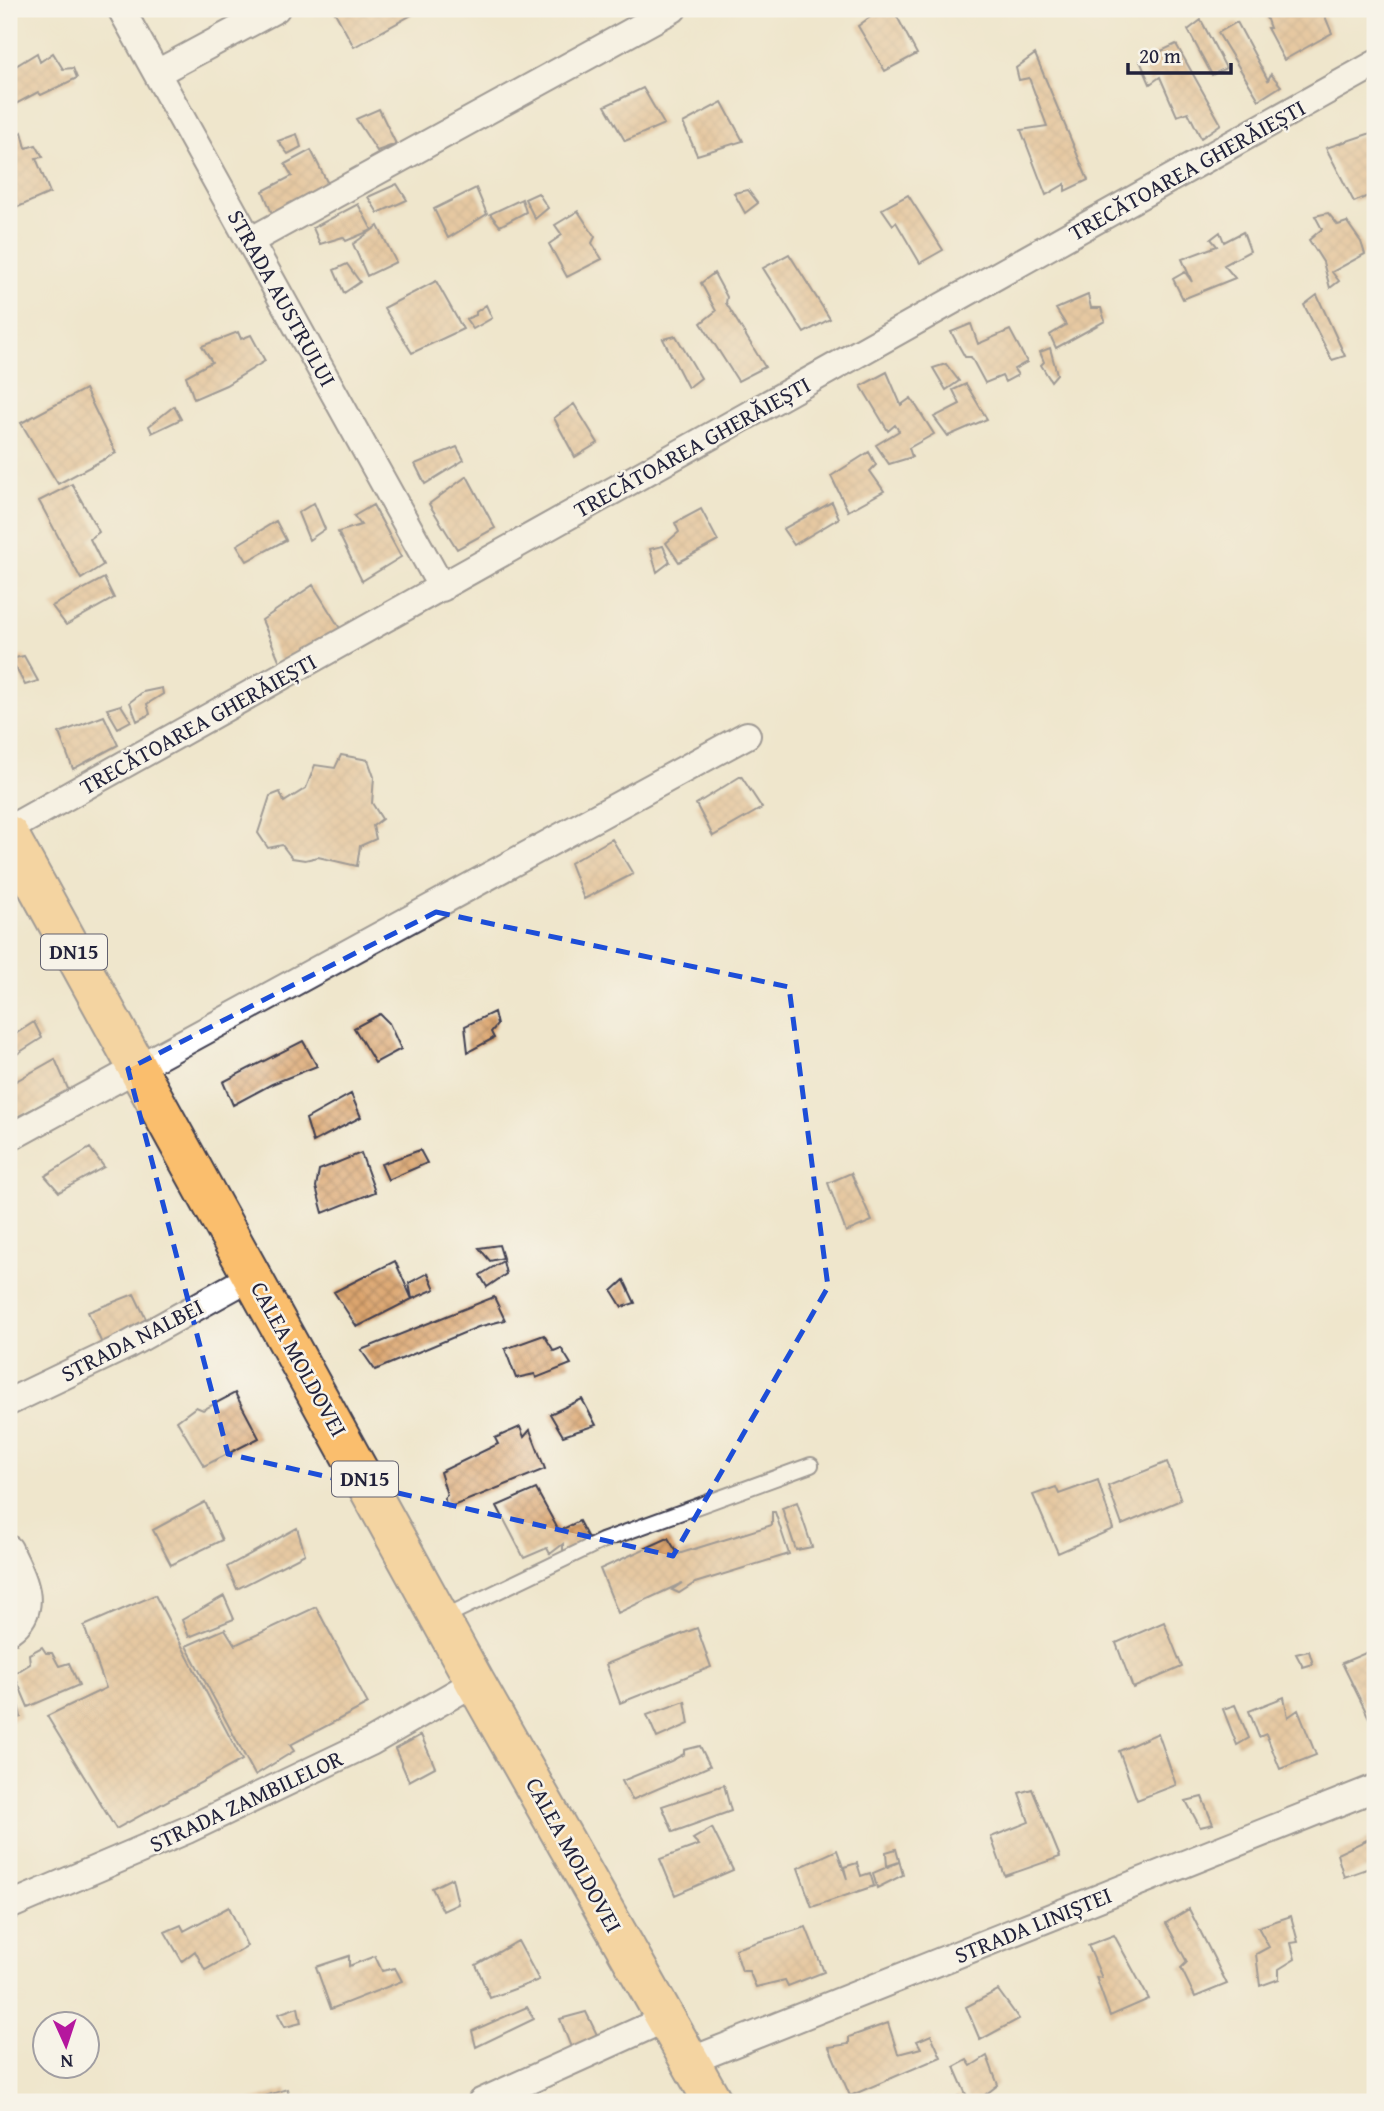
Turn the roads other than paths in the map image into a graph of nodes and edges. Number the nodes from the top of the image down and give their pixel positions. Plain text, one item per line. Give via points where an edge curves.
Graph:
1 (121, 9) edge
2 (276, 9) edge
3 (673, 9) edge
4 (1375, 64) edge
5 (157, 74) junction
6 (250, 241) junction
7 (442, 588) junction
8 (747, 735) dead end
9 (9, 830) edge
10 (9, 835) edge
11 (139, 1068) junction
12 (9, 1138) edge
13 (254, 1275) junction
14 (9, 1402) edge
15 (811, 1465) dead end
16 (9, 1549) edge
17 (441, 1618) junction
18 (9, 1631) edge
19 (475, 1682) junction
20 (1375, 1788) edge
21 (9, 1906) edge
22 (664, 2019) junction
23 (690, 2061) junction
24 (481, 2102) edge
25 (713, 2102) edge

1 - 5 street, STRADA AUSTRULUI
2 - 5 street
3 - 6 street
4 - 7 street, TRECĂTOAREA GHERĂIEȘTI
5 - 6 street, STRADA AUSTRULUI
6 - 7 street, STRADA AUSTRULUI
7 - 9 street, TRECĂTOAREA GHERĂIEȘTI
8 - 11 street
10 - 11 main road, CALEA MOLDOVEI / DN15
11 - 12 street
11 - 13 main road, CALEA MOLDOVEI / DN15
13 - 14 street, STRADA NALBEI via 128,1345
13 - 17 main road, CALEA MOLDOVEI / DN15
15 - 17 lane via 602,1541
16 - 18 street via 29,1596 27,1611
17 - 19 main road, CALEA MOLDOVEI / DN15
19 - 21 street, STRADA ZAMBILELOR via 370,1742 187,1830
19 - 22 main road, CALEA MOLDOVEI / DN15
20 - 23 street, STRADA LINIȘTEI
22 - 23 main road, CALEA MOLDOVEI / DN15
22 - 24 street
23 - 25 main road, CALEA MOLDOVEI / DN15

